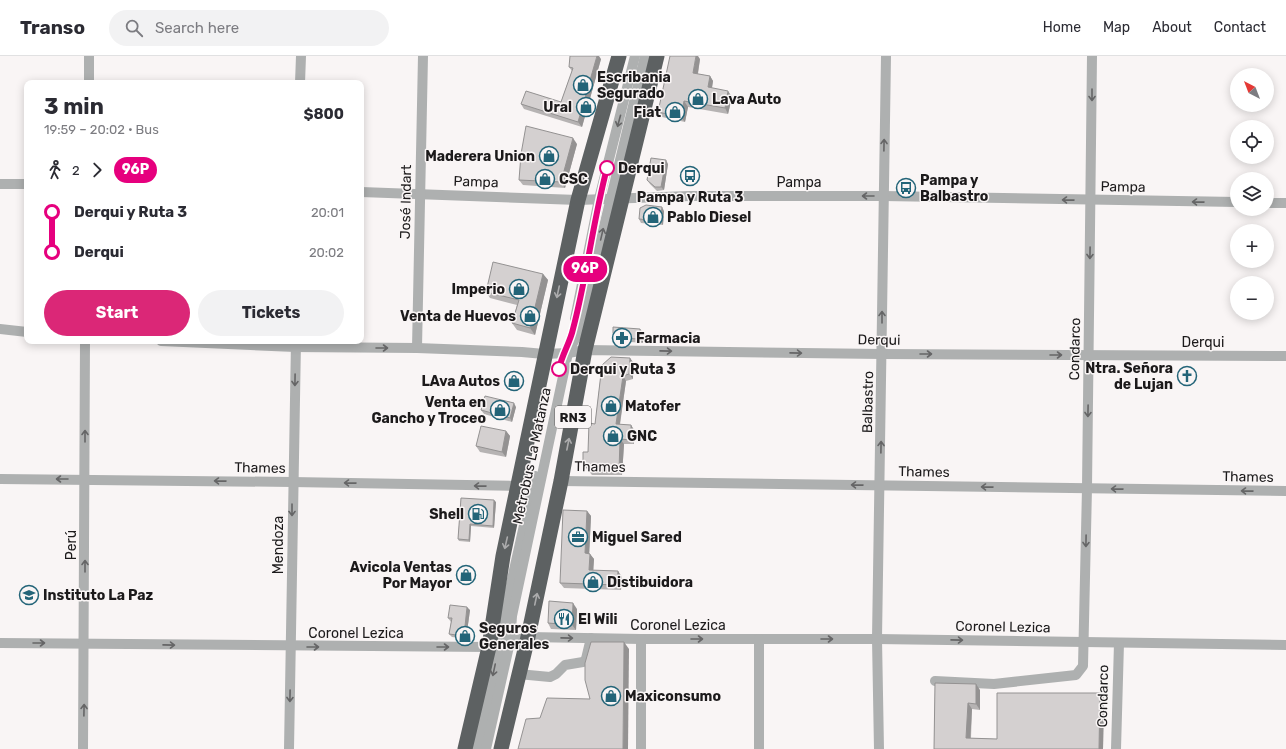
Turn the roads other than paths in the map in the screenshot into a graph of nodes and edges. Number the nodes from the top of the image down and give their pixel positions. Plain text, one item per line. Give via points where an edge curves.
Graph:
1 (89, 56) edge
2 (301, 56) edge
3 (423, 56) edge
4 (619, 56) edge
5 (635, 56) edge
6 (645, 56) edge
7 (657, 56) edge
8 (886, 56) edge
9 (1092, 56) edge
10 (89, 80) edge
11 (300, 80) edge
12 (0, 184) edge
13 (24, 184) edge
14 (364, 192) edge
15 (420, 194) junction
16 (883, 196) junction
17 (616, 198) junction
18 (598, 199) junction
19 (578, 200) junction
20 (1091, 200) junction
21 (1230, 202) edge
22 (1274, 203) edge
23 (1286, 203) edge
24 (0, 329) edge
25 (24, 332) edge
26 (85, 344) edge
27 (296, 344) edge
28 (417, 348) junction
29 (585, 350) junction
30 (566, 353) junction
31 (544, 354) junction
32 (882, 354) junction
33 (1088, 356) junction
34 (1286, 356) edge
35 (0, 479) edge
36 (85, 480) junction
37 (561, 481) junction
38 (292, 482) junction
39 (519, 486) junction
40 (881, 486) junction
41 (1087, 488) junction
42 (1286, 491) edge
43 (528, 637) junction
44 (591, 638) junction
45 (641, 639) junction
46 (759, 639) junction
47 (877, 639) junction
48 (1083, 642) junction
49 (0, 643) edge
50 (1119, 643) junction
51 (84, 644) junction
52 (500, 645) junction
53 (1286, 645) edge
54 (291, 646) junction
55 (518, 674) junction
56 (935, 681) dead end
57 (83, 749) edge
58 (290, 749) edge
59 (465, 749) edge
60 (477, 749) edge
61 (486, 749) edge
62 (501, 749) edge
63 (641, 749) edge
64 (759, 749) edge
65 (878, 749) edge
66 (1116, 749) edge

1 - 10 street
2 - 11 street
3 - 15 street, José Indart
4 - 19 highway, RN3
5 -> 18 street, Metrobus La Matanza
6 - 17 street, Metrobus La Matanza
7 - 17 highway, RN3
16 -> 8 street, Balbastro
9 -> 20 street, Condarco
12 - 13 street
14 - 15 street, Pampa
15 - 19 street, Pampa
15 - 28 street, José Indart
16 -> 17 street, Pampa
20 -> 16 street, Pampa
32 -> 16 street, Balbastro
17 - 18 street, Pampa
17 - 29 highway, RN3
30 -> 17 street, Metrobus La Matanza via 579,331
18 - 19 street, Pampa
18 - 30 street, Metrobus La Matanza via 573,331
19 -> 31 highway, RN3
21 -> 20 street, Pampa
20 -> 33 street, Condarco
22 - 23 street
24 - 25 street
36 -> 26 street, Perú
27 -> 28 street, Derqui
27 -> 38 street, Mendoza
28 - 31 street, Derqui
29 - 30 street, Derqui
29 -> 32 street, Derqui
37 -> 29 highway, RN3
30 - 31 street, Derqui
30 - 52 street, Metrobus La Matanza via 504,615
31 - 39 highway, RN3
32 -> 33 street, Derqui
40 -> 32 street, Balbastro
33 - 34 street, Derqui
33 -> 41 street, Condarco
36 -> 35 street, Thames
38 -> 36 street, Thames
51 -> 36 street, Perú
40 -> 37 street, Thames
43 -> 37 highway, RN3
39 -> 38 street, Thames
38 -> 54 street, Mendoza
39 -> 52 highway, RN3 via 503,556
41 -> 40 street, Thames
40 - 47 street, Balbastro
42 -> 41 street, Thames
41 -> 48 street, Condarco
43 -> 44 street, Coronel Lezica
43 - 52 street, Coronel Lezica
43 - 55 highway, RN3
44 - 45 street, Coronel Lezica
44 - 55 street via 583,662 565,665 550,677
45 -> 46 street, Coronel Lezica
45 - 63 street
46 -> 47 street, Coronel Lezica
46 - 64 street
47 -> 48 street, Coronel Lezica
47 - 65 street, Balbastro
48 - 50 street, Coronel Lezica
48 - 56 street, Condarco via 1084,662 1076,676 994,684
49 -> 51 street, Coronel Lezica
50 - 53 street, Coronel Lezica
50 - 66 street, Condarco
51 -> 54 street, Coronel Lezica
57 -> 51 street, Perú
54 -> 52 street, Coronel Lezica
52 - 59 highway, RN3
52 -> 60 street, Metrobus La Matanza
52 - 61 street, Metrobus La Matanza
54 -> 58 street, Mendoza
55 - 62 highway, RN3

